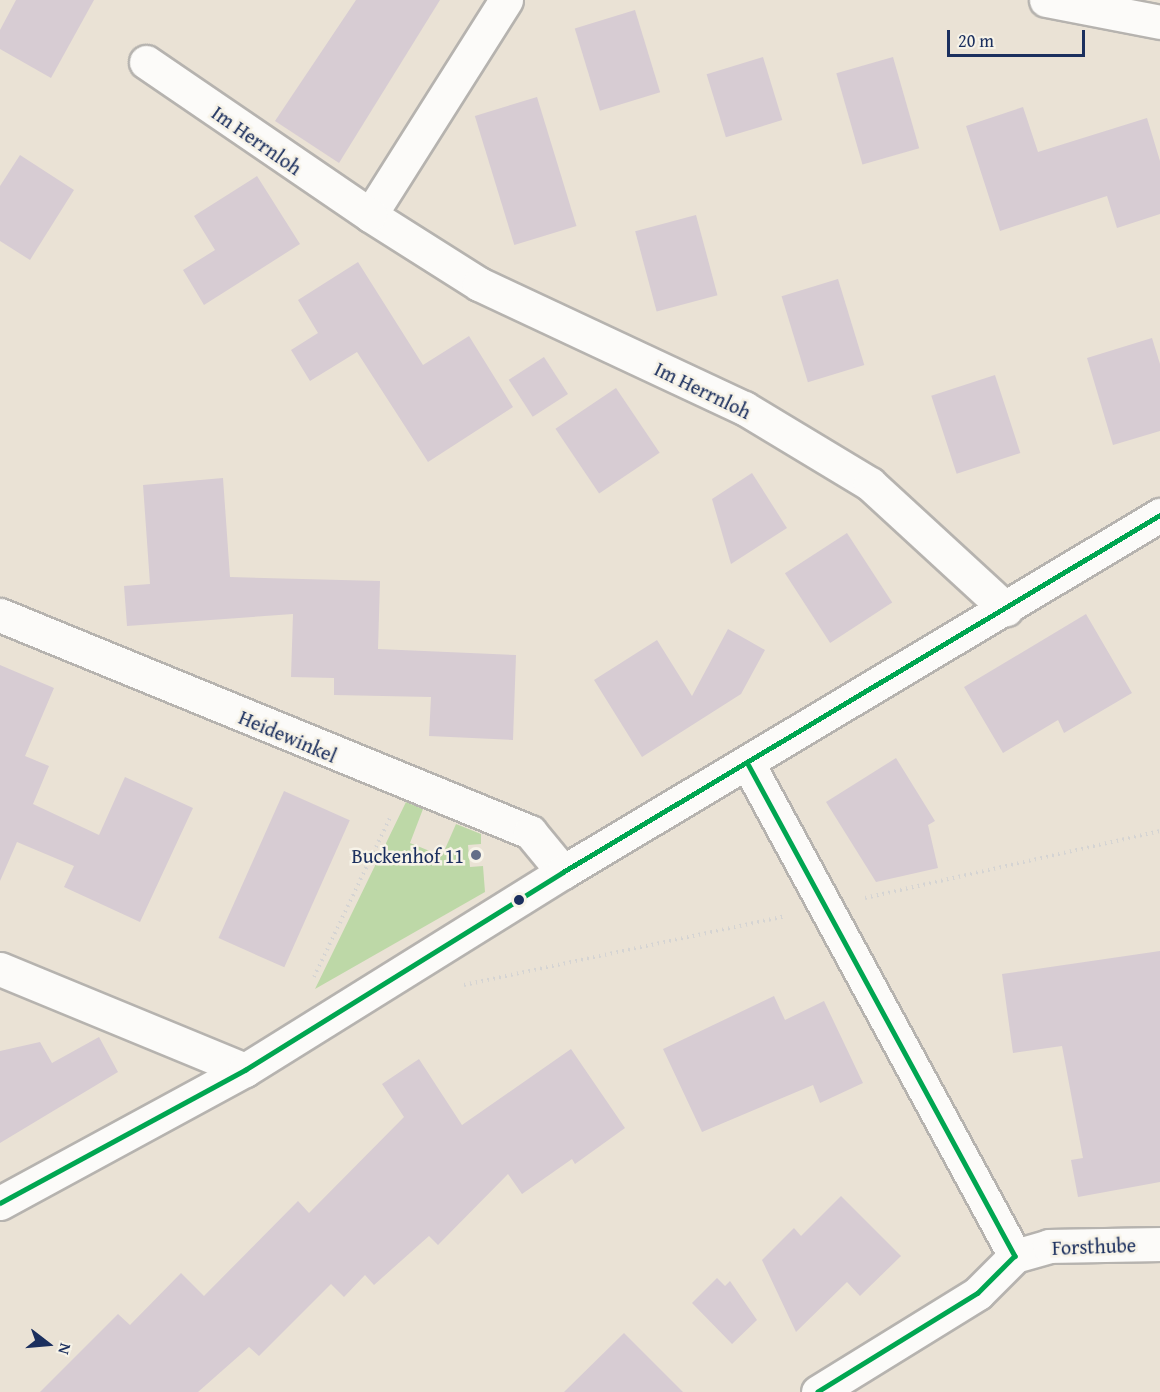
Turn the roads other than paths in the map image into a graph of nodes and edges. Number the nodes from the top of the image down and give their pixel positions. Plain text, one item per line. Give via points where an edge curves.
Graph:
1 (506, 0) edge
2 (1046, 0) edge
3 (1160, 22) edge
4 (146, 62) dead end
5 (369, 215) junction
6 (1160, 515) edge
7 (1006, 609) junction
8 (0, 615) edge
9 (747, 762) junction
10 (563, 872) junction
11 (0, 969) edge
12 (245, 1070) junction
13 (0, 1203) edge
14 (1160, 1244) edge
15 (1016, 1256) junction
16 (818, 1392) edge

1 - 5 street
2 - 3 street
4 - 5 street, Im Herrnloh
5 - 7 street, Im Herrnloh via 479,284 744,408 870,484
6 - 7 street
7 - 9 street
8 - 10 street, Heidewinkel via 406,785 530,832
9 - 10 street
9 - 15 street
10 - 12 street via 410,972
11 - 12 street
12 - 13 street
14 - 15 street, Forsthube via 1049,1246
15 - 16 street via 978,1293

